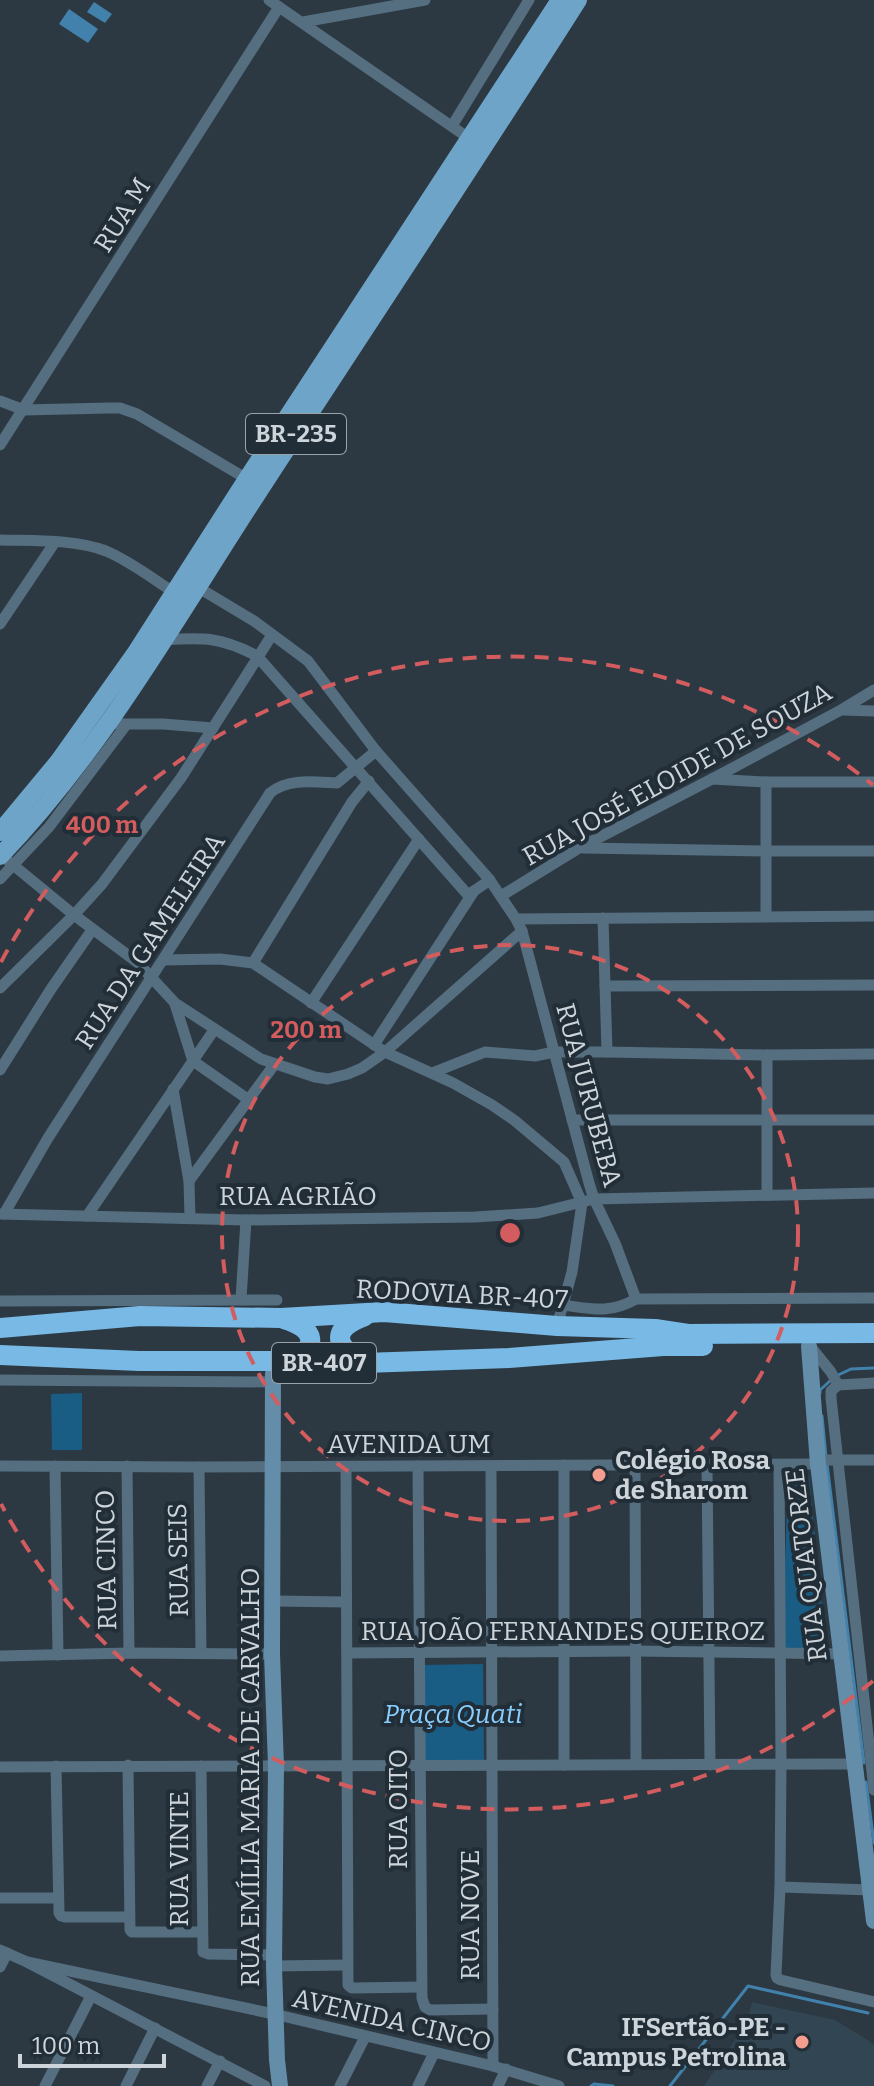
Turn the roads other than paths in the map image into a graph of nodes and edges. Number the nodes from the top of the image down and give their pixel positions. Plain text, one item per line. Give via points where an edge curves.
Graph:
1 (425, 0) edge
2 (529, 0) edge
3 (560, 0) edge
4 (578, 0) edge
5 (274, 3) edge
6 (303, 22) junction
7 (452, 126) junction
8 (470, 139) junction
9 (0, 401) edge
10 (24, 410) junction
11 (0, 445) edge
12 (247, 479) junction
13 (0, 540) edge
14 (55, 542) junction
15 (199, 588) junction
16 (175, 593) junction
17 (0, 624) edge
18 (272, 635) junction
19 (163, 640) junction
20 (257, 656) junction
21 (874, 690) edge
22 (841, 710) junction
23 (874, 711) edge
24 (116, 724) junction
25 (213, 728) junction
26 (376, 751) junction
27 (357, 767) junction
28 (712, 779) junction
29 (369, 781) junction
30 (766, 782) junction
31 (874, 782) edge
32 (12, 827) edge
33 (419, 839) junction
34 (579, 848) junction
35 (765, 851) junction
36 (874, 851) edge
37 (4, 858) edge
38 (0, 879) edge
39 (490, 880) junction
40 (472, 893) junction
41 (501, 896) junction
42 (74, 915) junction
43 (766, 916) junction
44 (874, 916) edge
45 (603, 918) junction
46 (516, 919) junction
47 (92, 930) junction
48 (522, 931) junction
49 (163, 960) junction
50 (253, 963) junction
51 (153, 978) junction
52 (874, 985) edge
53 (605, 986) junction
54 (0, 988) edge
55 (175, 1003) junction
56 (311, 1003) junction
57 (214, 1030) junction
58 (380, 1048) junction
59 (554, 1052) junction
60 (607, 1052) junction
61 (874, 1054) edge
62 (767, 1055) junction
63 (193, 1061) junction
64 (274, 1065) junction
65 (0, 1070) edge
66 (432, 1073) junction
67 (173, 1089) junction
68 (249, 1100) junction
69 (572, 1120) junction
70 (874, 1120) edge
71 (766, 1121) junction
72 (189, 1181) junction
73 (874, 1193) edge
74 (767, 1194) junction
75 (588, 1201) junction
76 (2, 1214) edge
77 (87, 1216) junction
78 (190, 1218) junction
79 (246, 1220) junction
80 (874, 1298) edge
81 (241, 1299) junction
82 (636, 1299) junction
83 (0, 1301) edge
84 (563, 1305) junction
85 (279, 1309) junction
86 (384, 1312) junction
87 (557, 1326) junction
88 (0, 1328) edge
89 (874, 1333) edge
90 (809, 1346) junction
91 (874, 1346) edge
92 (0, 1355) edge
93 (363, 1362) junction
94 (278, 1373) junction
95 (0, 1380) edge
96 (874, 1383) edge
97 (834, 1390) junction
98 (836, 1460) junction
99 (874, 1460) edge
100 (818, 1462) junction
101 (635, 1464) junction
102 (707, 1464) junction
103 (564, 1465) junction
104 (0, 1466) edge
105 (55, 1466) junction
106 (127, 1466) junction
107 (418, 1466) junction
108 (491, 1466) junction
109 (779, 1466) junction
110 (199, 1467) junction
111 (274, 1467) junction
112 (346, 1467) junction
113 (274, 1601) junction
114 (346, 1602) junction
115 (564, 1651) junction
116 (636, 1651) junction
117 (708, 1651) junction
118 (492, 1652) junction
119 (129, 1653) junction
120 (201, 1653) junction
121 (347, 1653) junction
122 (419, 1653) junction
123 (272, 1654) junction
124 (779, 1654) junction
125 (841, 1654) junction
126 (58, 1655) junction
127 (0, 1656) edge
128 (636, 1764) junction
129 (128, 1765) junction
130 (349, 1765) junction
131 (420, 1765) junction
132 (492, 1765) junction
133 (564, 1765) junction
134 (710, 1765) junction
135 (781, 1765) junction
136 (56, 1766) junction
137 (201, 1766) junction
138 (276, 1766) junction
139 (0, 1767) edge
140 (861, 1769) junction
141 (874, 1790) edge
142 (780, 1887) junction
143 (871, 1890) junction
144 (0, 1898) edge
145 (58, 1898) junction
146 (129, 1917) junction
147 (874, 1921) edge
148 (202, 1932) junction
149 (3, 1952) edge
150 (274, 1960) junction
151 (27, 1962) junction
152 (347, 1965) junction
153 (0, 1967) edge
154 (421, 1987) junction
155 (91, 1996) junction
156 (874, 2002) edge
157 (493, 2009) junction
158 (274, 2014) junction
159 (155, 2028) junction
160 (365, 2037) junction
161 (434, 2053) junction
162 (220, 2061) junction
163 (493, 2066) junction
164 (506, 2069) junction
165 (45, 2086) edge
166 (126, 2086) edge
167 (207, 2086) edge
168 (265, 2086) edge
169 (280, 2086) edge
170 (340, 2086) edge
171 (418, 2086) edge
172 (498, 2086) edge
173 (559, 2086) edge

1 - 6 street
2 - 7 street
3 - 8 main road, BR-235 / BR-235
4 - 15 main road, BR-235 / BR-235
5 - 6 street
5 - 10 street, RUA M
6 - 7 street
7 - 8 street
8 - 12 main road, BR-235 / BR-235
9 - 10 street
10 - 11 street, RUA M
10 - 12 street via 120,408
12 - 16 main road, BR-235 / BR-235
13 - 14 street
14 - 16 street via 105,551
14 - 17 street
15 - 18 street, RUA JURUBEBA
15 - 19 main road, BR-235 / BR-235
16 - 32 main road, BR-235 / BR-235
18 - 20 street
18 - 26 street, RUA JURUBEBA via 308,661
19 - 20 street via 211,638
19 - 24 main road, BR-235 / BR-235
20 - 25 street
20 - 27 street
21 - 22 street, RUA JOSÉ ELOIDE DE SOUZA
22 - 23 street
22 - 28 street, RUA JOSÉ ELOIDE DE SOUZA
24 - 25 street
24 - 32 main road, BR-235 / BR-235
24 - 37 street via 49,827
25 - 42 street via 140,834
26 - 27 street, RUA DA GAMELEIRA
26 - 39 street, RUA JURUBEBA
27 - 29 street
27 - 49 street, RUA DA GAMELEIRA via 337,783 279,785 270,793
28 - 30 street
28 - 34 street, RUA JOSÉ ELOIDE DE SOUZA
29 - 33 street
29 - 50 street
30 - 31 street
30 - 35 street
32 - 37 main road, BR-235 / BR-235
33 - 40 street
33 - 56 street
34 - 35 street
34 - 41 street, RUA JOSÉ ELOIDE DE SOUZA
35 - 36 street
35 - 43 street
37 - 38 street
37 - 42 street
39 - 40 street
39 - 41 street, RUA JURUBEBA
40 - 58 street
41 - 46 street, RUA JURUBEBA
42 - 47 street
42 - 54 street
43 - 44 street
43 - 45 street
45 - 46 street
45 - 53 street
46 - 48 street, RUA JURUBEBA
47 - 51 street
47 - 65 street
48 - 58 street
48 - 59 street, RUA JURUBEBA
49 - 50 street
49 - 51 street, RUA DA GAMELEIRA
50 - 56 street
51 - 55 street
51 - 76 street, RUA DA GAMELEIRA
52 - 53 street
53 - 60 street
55 - 57 street
55 - 63 street
56 - 58 street
57 - 63 street
57 - 64 street
58 - 64 street via 362,1068 328,1079
58 - 66 street
59 - 60 street
59 - 66 street via 485,1052
59 - 69 street, RUA JURUBEBA
60 - 62 street
61 - 62 street
62 - 71 street
63 - 67 street
63 - 68 street
64 - 68 street
66 - 75 street via 492,1105 544,1144 564,1162
67 - 72 street
67 - 77 street
68 - 72 street
69 - 71 street
69 - 75 street, RUA JURUBEBA
70 - 71 street
71 - 74 street
72 - 78 street
73 - 74 street, RUA AGRIÃO
74 - 75 street, RUA AGRIÃO
75 - 79 street, RUA AGRIÃO via 538,1213 475,1217
75 - 82 street, RUA JURUBEBA via 605,1221
75 - 84 street
76 - 77 street, RUA AGRIÃO
77 - 78 street, RUA AGRIÃO
78 - 79 street, RUA AGRIÃO
79 - 81 street
80 - 82 street
81 - 83 street
81 - 85 street
82 - 84 street via 602,1311
84 - 87 street
85 - 86 highway, RODOVIA BR-407 / BR-407
85 - 88 highway, RODOVIA BR-407 / BR-407
85 - 94 highway via 309,1332 311,1342
86 - 87 highway, RODOVIA BR-407 / BR-407
86 - 93 highway via 354,1320 341,1333 341,1346
87 - 89 highway, RODOVIA BR-407 / BR-407 via 688,1334
90 - 91 highway, RODOVIA BR-407 / BR-407
90 - 93 highway, RODOVIA BR-407 / BR-407 via 663,1346
90 - 97 street via 831,1372
90 - 100 street, RUA QUATORZE
92 - 94 highway, RODOVIA BR-407 / BR-407
93 - 94 highway, RODOVIA BR-407 / BR-407
94 - 95 street
94 - 111 street, RUA EMÍLIA MARIA DE CARVALHO
96 - 97 street
97 - 98 street
98 - 99 street, AVENIDA UM
98 - 100 street, AVENIDA UM
98 - 140 street
100 - 109 street, AVENIDA UM
100 - 125 street, RUA QUATORZE
101 - 102 street, AVENIDA UM
101 - 103 street, AVENIDA UM
101 - 116 street
102 - 109 street, AVENIDA UM
102 - 117 street
103 - 108 street, AVENIDA UM
103 - 115 street
104 - 105 street, AVENIDA UM
105 - 106 street, AVENIDA UM
105 - 126 street
106 - 110 street, AVENIDA UM
106 - 119 street, RUA CINCO
107 - 108 street, AVENIDA UM
107 - 112 street, AVENIDA UM
107 - 122 street, RUA OITO
108 - 118 street, RUA NOVE
109 - 124 street
110 - 111 street, AVENIDA UM
110 - 120 street, RUA SEIS
111 - 112 street, AVENIDA UM
111 - 113 street, RUA EMÍLIA MARIA DE CARVALHO
112 - 114 street
113 - 114 street
113 - 123 street, RUA EMÍLIA MARIA DE CARVALHO
114 - 121 street
115 - 116 street, RUA JOÃO FERNANDES QUEIROZ
115 - 118 street, RUA JOÃO FERNANDES QUEIROZ
115 - 133 street
116 - 117 street, RUA JOÃO FERNANDES QUEIROZ
116 - 128 street
117 - 124 street, RUA JOÃO FERNANDES QUEIROZ
117 - 134 street
118 - 122 street, RUA JOÃO FERNANDES QUEIROZ
118 - 132 street, RUA NOVE
119 - 120 street
119 - 126 street
120 - 123 street
121 - 122 street, RUA JOÃO FERNANDES QUEIROZ
121 - 130 street
122 - 131 street, RUA OITO
123 - 138 street, RUA EMÍLIA MARIA DE CARVALHO
124 - 125 street, RUA JOÃO FERNANDES QUEIROZ
124 - 135 street
125 - 140 street, RUA QUATORZE
126 - 127 street
128 - 133 street
128 - 134 street
129 - 136 street
129 - 137 street
129 - 146 street
130 - 131 street
130 - 138 street
130 - 152 street
131 - 132 street
131 - 154 street, RUA OITO
132 - 133 street
132 - 157 street, RUA NOVE
134 - 135 street
135 - 140 street
135 - 142 street
136 - 139 street
136 - 145 street
137 - 138 street
137 - 148 street, RUA VINTE
138 - 150 street, RUA EMÍLIA MARIA DE CARVALHO
140 - 141 street
140 - 143 street, RUA QUATORZE
142 - 143 street
142 - 156 street via 777,1978
143 - 147 street, RUA QUATORZE
144 - 145 street
145 - 146 street via 63,1917
146 - 148 street via 131,1932
148 - 150 street, RUA VINTE via 203,1952 208,1954
149 - 151 street
149 - 153 street
150 - 152 street
150 - 158 street, RUA EMÍLIA MARIA DE CARVALHO
151 - 155 street
151 - 158 street, AVENIDA CINCO
152 - 154 street via 349,1987
154 - 157 street, RUA OITO via 430,2010
155 - 159 street
155 - 165 street
157 - 163 street, RUA NOVE
158 - 160 street, AVENIDA CINCO
158 - 169 street, RUA EMÍLIA MARIA DE CARVALHO
159 - 162 street
159 - 166 street
160 - 161 street, AVENIDA CINCO
160 - 170 street
161 - 163 street, AVENIDA CINCO
161 - 171 street
162 - 167 street
162 - 168 street
163 - 164 street, AVENIDA CINCO
164 - 172 street
164 - 173 street, AVENIDA CINCO

